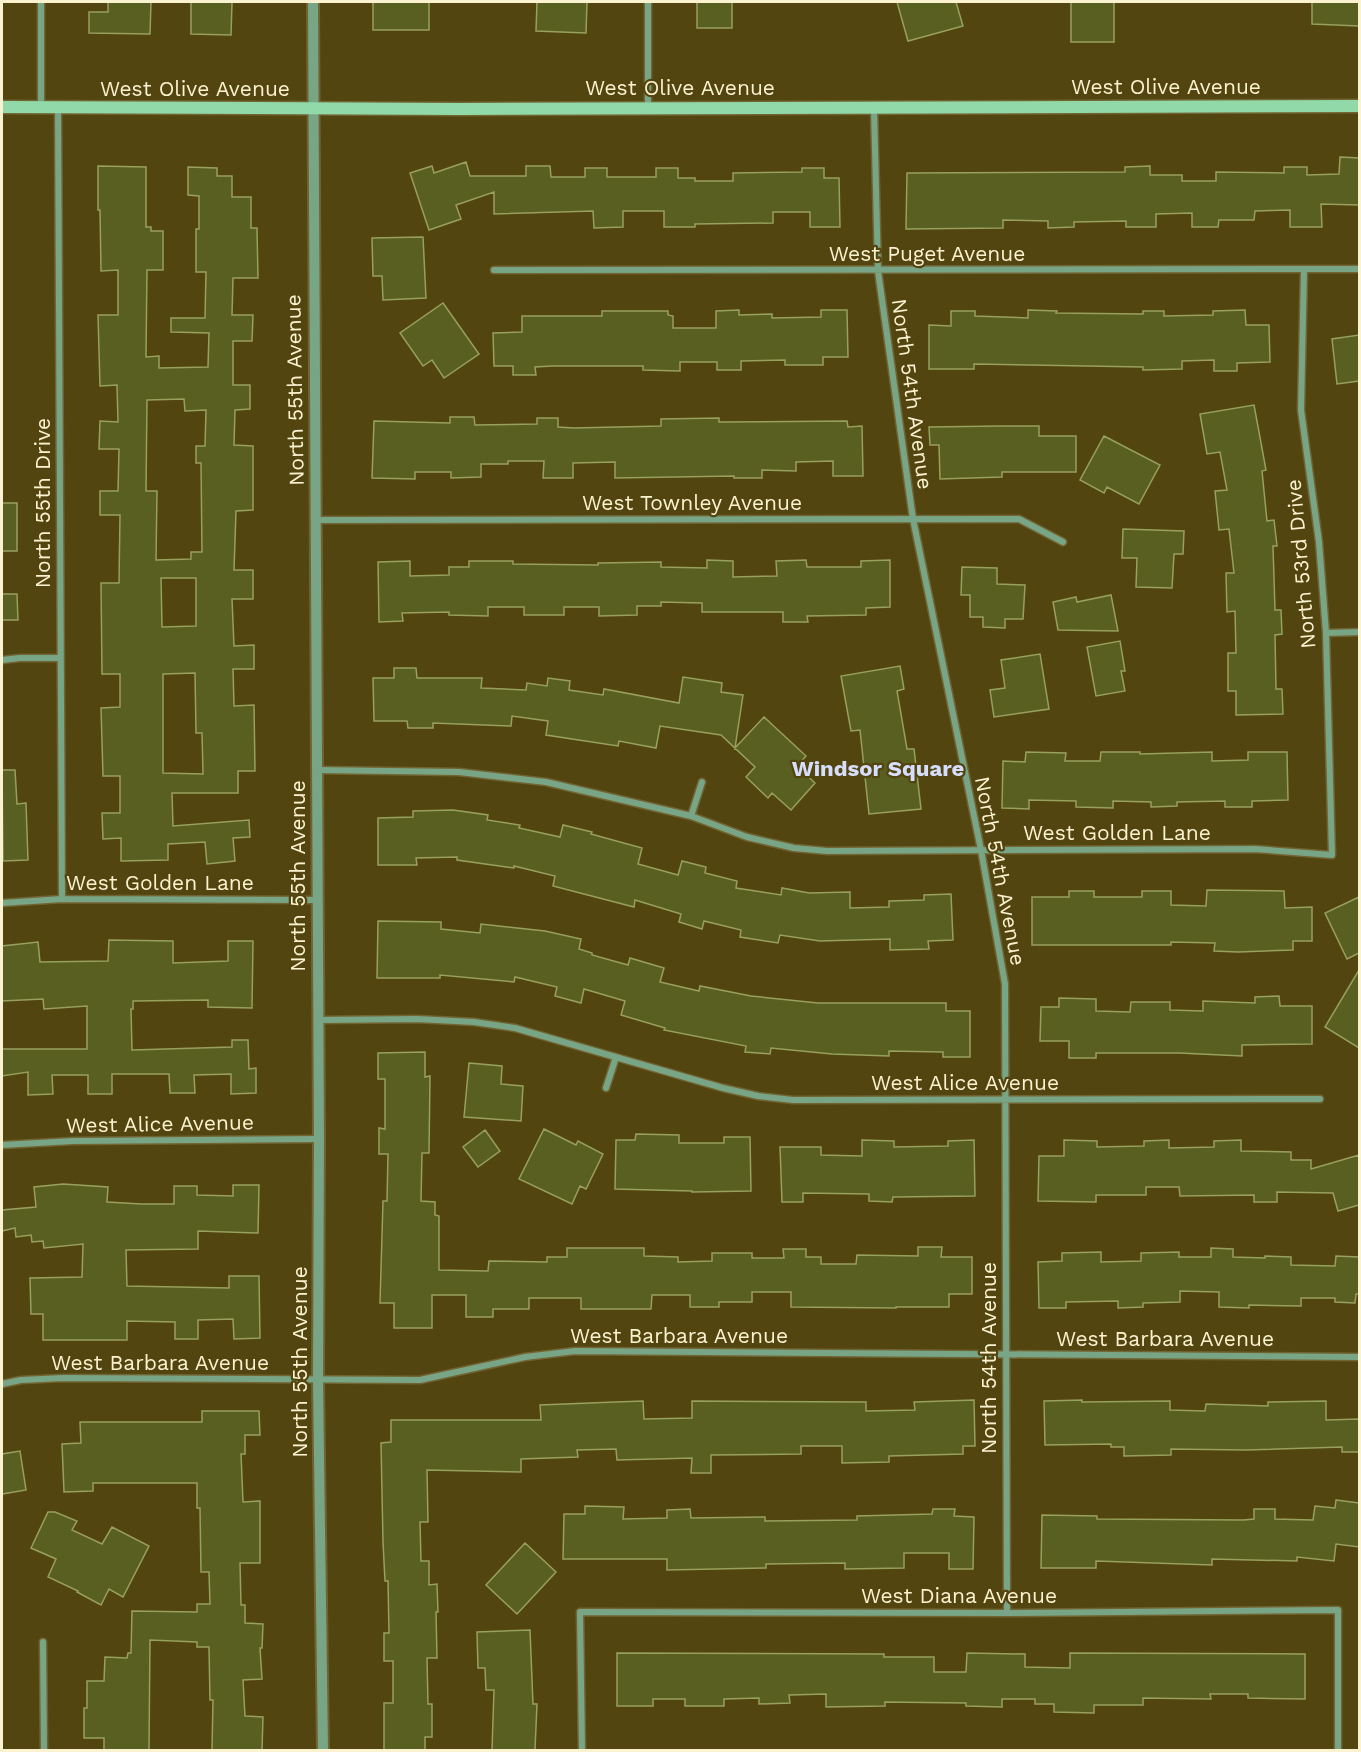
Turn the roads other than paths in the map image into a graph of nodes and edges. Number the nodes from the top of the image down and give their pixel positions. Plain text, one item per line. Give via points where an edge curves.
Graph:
1 (41, 2) edge
2 (313, 2) edge
3 (648, 2) edge
4 (1359, 106) edge
5 (2, 107) edge
6 (41, 107) junction
7 (648, 107) junction
8 (58, 108) junction
9 (874, 108) junction
10 (313, 109) junction
11 (1359, 269) edge
12 (494, 270) dead end
13 (1304, 270) junction
14 (878, 271) junction
15 (913, 519) junction
16 (316, 520) junction
17 (1063, 542) dead end
18 (1359, 632) edge
19 (1326, 633) junction
20 (60, 658) junction
21 (2, 660) edge
22 (317, 770) junction
23 (702, 782) dead end
24 (691, 816) junction
25 (981, 850) junction
26 (1332, 855) joint
27 (62, 899) junction
28 (318, 900) junction
29 (2, 903) edge
30 (318, 1020) junction
31 (616, 1058) junction
32 (606, 1088) dead end
33 (1320, 1099) dead end
34 (1006, 1100) junction
35 (319, 1139) junction
36 (2, 1145) edge
37 (1005, 1354) junction
38 (1359, 1357) edge
39 (318, 1381) junction
40 (2, 1384) edge
41 (1007, 1613) junction
42 (43, 1642) dead end
43 (44, 1750) edge
44 (323, 1750) edge
45 (582, 1750) edge
46 (1338, 1750) edge

1 - 6 street
2 - 10 street, North 55th Avenue
3 - 7 street
4 - 9 main road, West Olive Avenue
5 - 6 main road, West Olive Avenue
6 - 8 main road, West Olive Avenue
7 - 9 main road, West Olive Avenue
7 - 10 main road, West Olive Avenue
8 - 10 main road, West Olive Avenue
8 - 20 street, North 55th Drive
9 - 14 street, North 54th Avenue
10 - 16 street, North 55th Avenue
11 - 13 street, West Puget Avenue
12 - 14 street, West Puget Avenue
13 - 14 street, West Puget Avenue
13 - 19 street, North 53rd Drive via 1301,410 1319,542
14 - 15 street, North 54th Avenue
15 - 16 street, West Townley Avenue
15 - 17 street, West Townley Avenue via 1019,519
15 - 25 street, North 54th Avenue
16 - 22 street, North 55th Avenue
18 - 19 street
19 - 26 street, North 53rd Drive
20 - 21 street
20 - 27 street, North 55th Drive
22 - 24 street, West Golden Lane via 459,772 517,778
22 - 28 street, North 55th Avenue
23 - 24 street
24 - 25 street, West Golden Lane via 747,837 794,848
25 - 26 street, West Golden Lane via 1255,849
25 - 34 street, North 54th Avenue via 1005,984
27 - 28 street, West Golden Lane
27 - 29 street, West Golden Lane
28 - 30 street, North 55th Avenue
30 - 31 street, West Alice Avenue via 474,1022 515,1028
30 - 35 street, North 55th Avenue
31 - 32 street
31 - 34 street, West Alice Avenue via 723,1088 793,1100
33 - 34 street, West Alice Avenue
34 - 37 street, North 54th Avenue
35 - 36 street, West Alice Avenue
35 - 39 street, North 55th Avenue
37 - 38 street, West Barbara Avenue
37 - 39 street, West Barbara Avenue via 575,1351 525,1357 420,1380
37 - 41 street, North 54th Avenue
39 - 40 street, West Barbara Avenue via 63,1378
39 - 44 street, North 55th Avenue
41 - 45 street, West Diana Avenue via 580,1612
41 - 46 street, West Diana Avenue via 1338,1610
42 - 43 street

